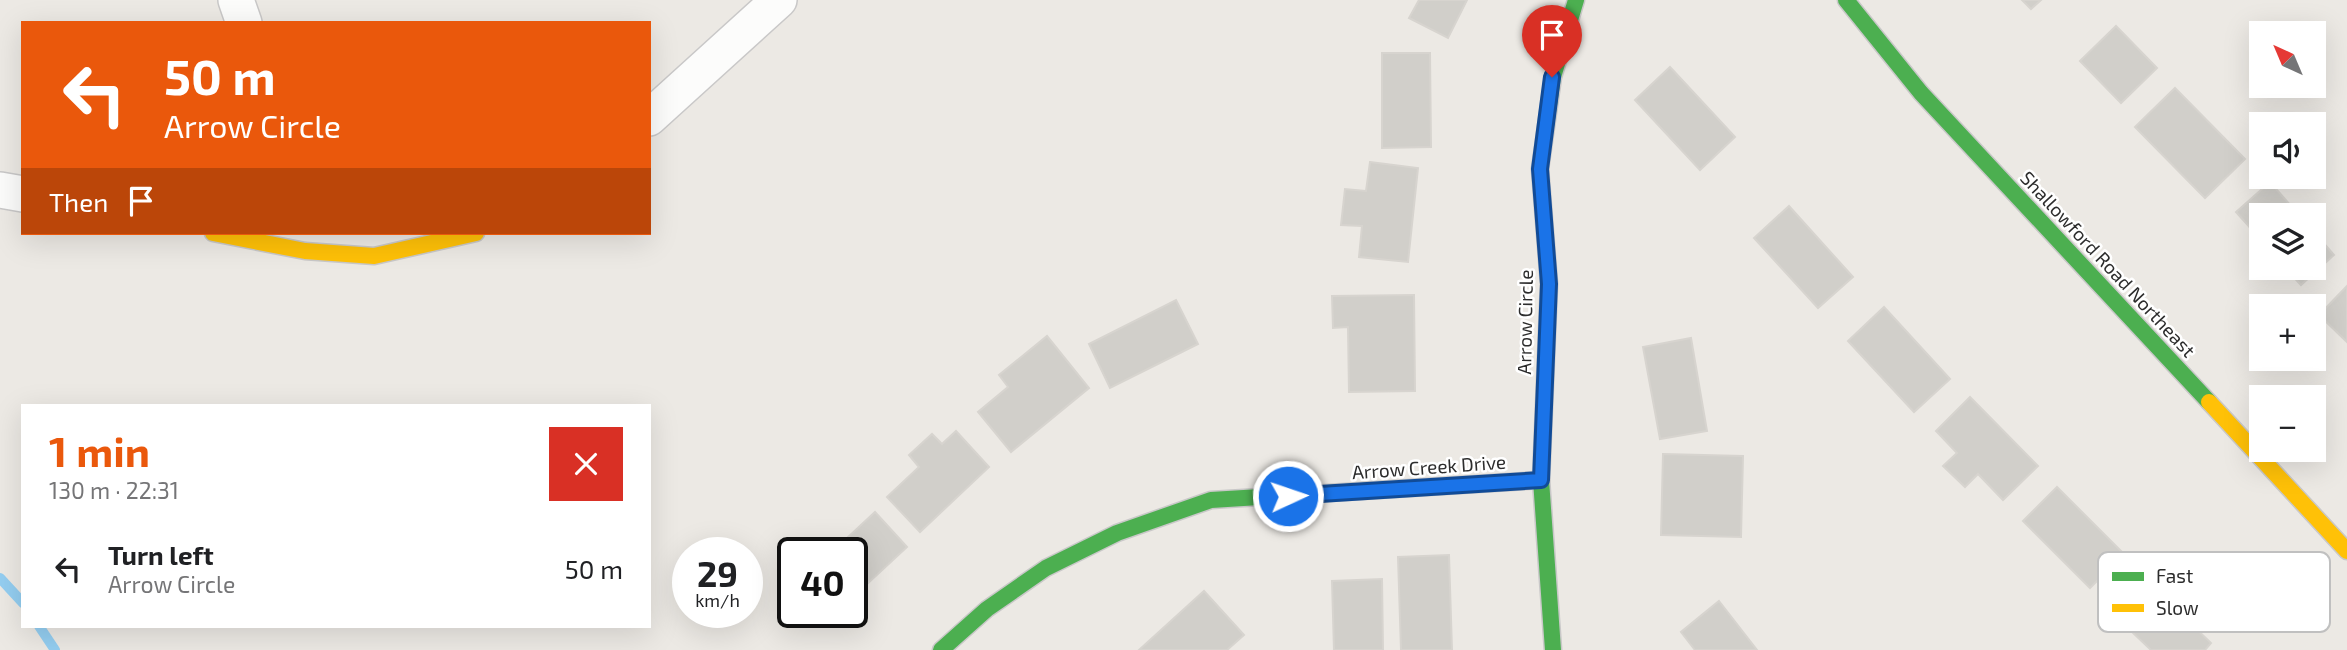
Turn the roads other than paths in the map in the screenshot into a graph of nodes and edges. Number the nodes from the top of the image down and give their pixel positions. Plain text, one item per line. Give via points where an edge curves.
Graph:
1 (236, 0) edge
2 (779, 0) edge
3 (1576, 0) edge
4 (1846, 0) edge
5 (243, 21) edge
6 (651, 116) edge
7 (0, 190) edge
8 (21, 194) edge
9 (233, 235) edge
10 (467, 235) edge
11 (305, 242) edge
12 (1541, 480) junction
13 (2347, 551) edge
14 (941, 650) edge
15 (1553, 650) edge

1 - 5 street
2 - 6 street
3 - 12 street, Arrow Circle via 1552,77 1540,169 1549,284
4 - 13 street, Shallowford Road Northeast via 1921,93
7 - 8 street
9 - 11 street
10 - 11 street via 374,256
12 - 14 street, Arrow Creek Drive via 1211,500 1117,533 1046,568 987,609
12 - 15 street, Arrow Circle

